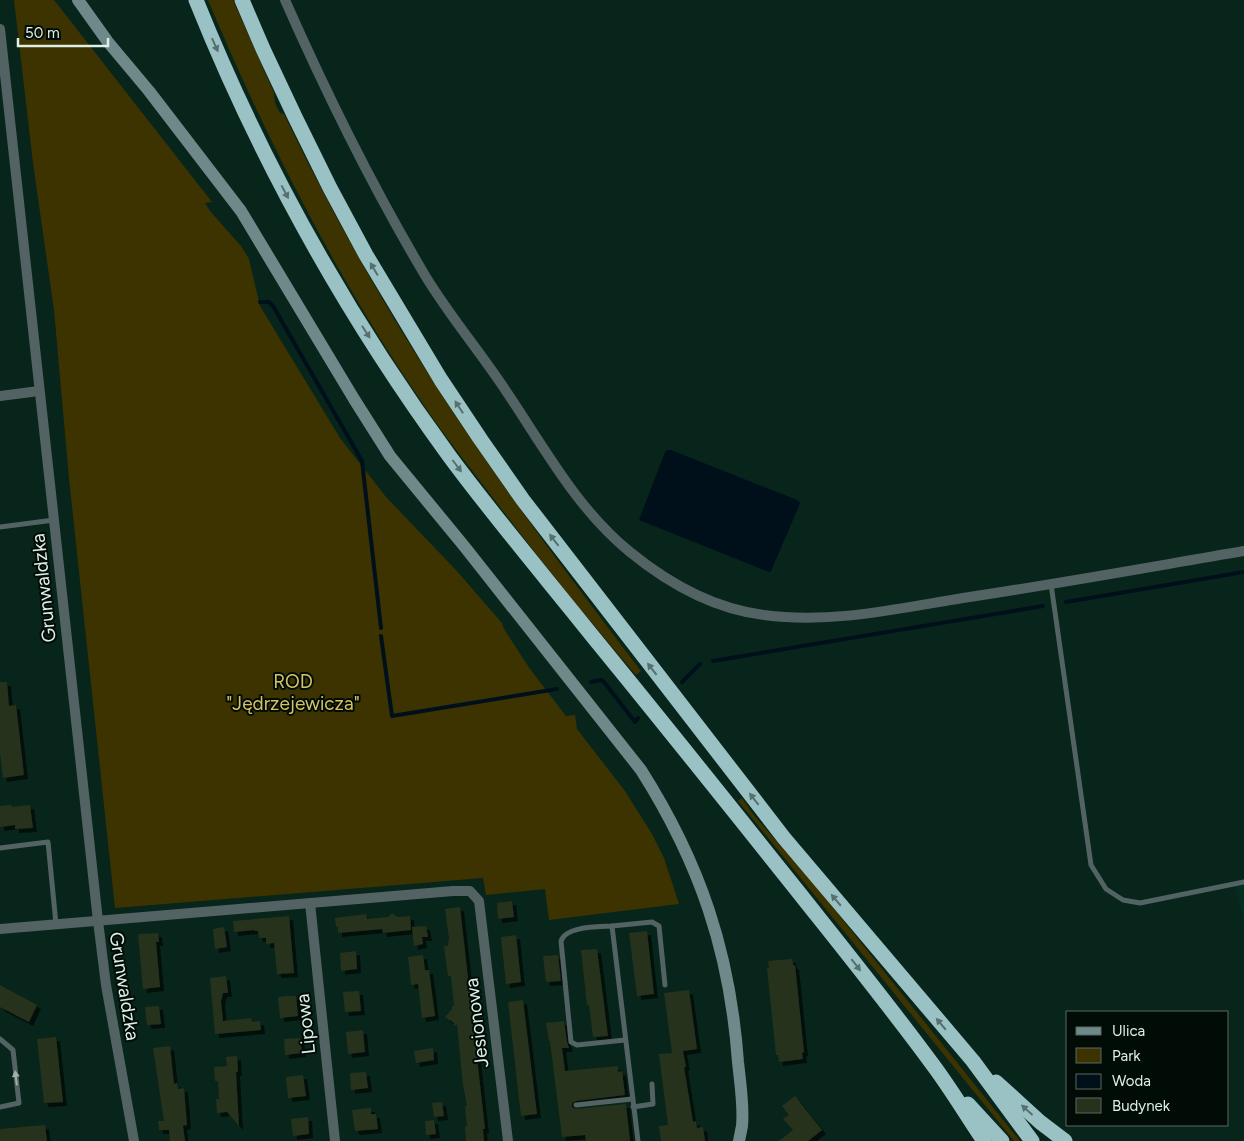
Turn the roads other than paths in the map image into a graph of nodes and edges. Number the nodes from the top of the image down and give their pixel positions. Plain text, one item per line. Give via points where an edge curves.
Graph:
1 (78, 0) edge
2 (196, 0) edge
3 (242, 0) edge
4 (285, 0) edge
5 (0, 30) edge
6 (38, 391) junction
7 (0, 396) edge
8 (54, 520) junction
9 (0, 527) edge
10 (1244, 551) edge
11 (1051, 584) junction
12 (0, 848) edge
13 (1244, 882) edge
14 (310, 903) junction
15 (98, 921) junction
16 (56, 924) junction
17 (612, 926) junction
18 (0, 929) edge
19 (665, 985) dead end
20 (0, 1039) edge
21 (625, 1040) junction
22 (973, 1061) junction
23 (936, 1068) junction
24 (652, 1084) dead end
25 (632, 1099) junction
26 (576, 1106) dead end
27 (0, 1107) edge
28 (633, 1107) junction
29 (742, 1125) junction
30 (134, 1141) edge
31 (335, 1141) edge
32 (508, 1141) edge
33 (638, 1141) edge
34 (739, 1141) edge
35 (748, 1141) edge
36 (984, 1141) edge
37 (1002, 1141) edge
38 (1032, 1141) edge
39 (1065, 1141) edge

1 - 29 street via 241,211 390,456 641,770 665,808 693,865 719,940 733,1008
2 -> 23 highway via 238,99 304,227 344,298 449,455
22 -> 3 highway via 784,838 523,500 481,440 441,380 357,238 295,117
4 - 11 street via 355,149 428,280 578,498 628,551 699,596 760,615 801,619 847,617
5 - 6 street, Grunwaldzka
6 - 7 street
6 - 8 street, Grunwaldzka
8 - 9 lane
8 - 15 street, Grunwaldzka
10 - 11 street
11 - 13 lane via 1091,865 1106,889 1123,900 1140,903
12 - 16 lane via 48,842
14 - 15 street
14 - 31 street, Lipowa
14 - 32 street, Jesionowa via 453,891 470,891 479,901
15 - 16 street
15 - 30 street, Grunwaldzka via 106,986
16 - 18 street
17 - 19 lane via 652,922 659,926
17 - 21 lane
17 - 21 lane via 571,930 563,935 571,1042 577,1045
27 -> 20 lane via 19,1103 13,1050
21 - 25 lane
22 - 38 highway
39 -> 22 highway
23 - 36 highway
23 - 37 highway
24 - 28 lane via 653,1104
25 - 26 lane
25 - 28 lane
28 - 33 lane
29 - 34 street
29 - 35 street

